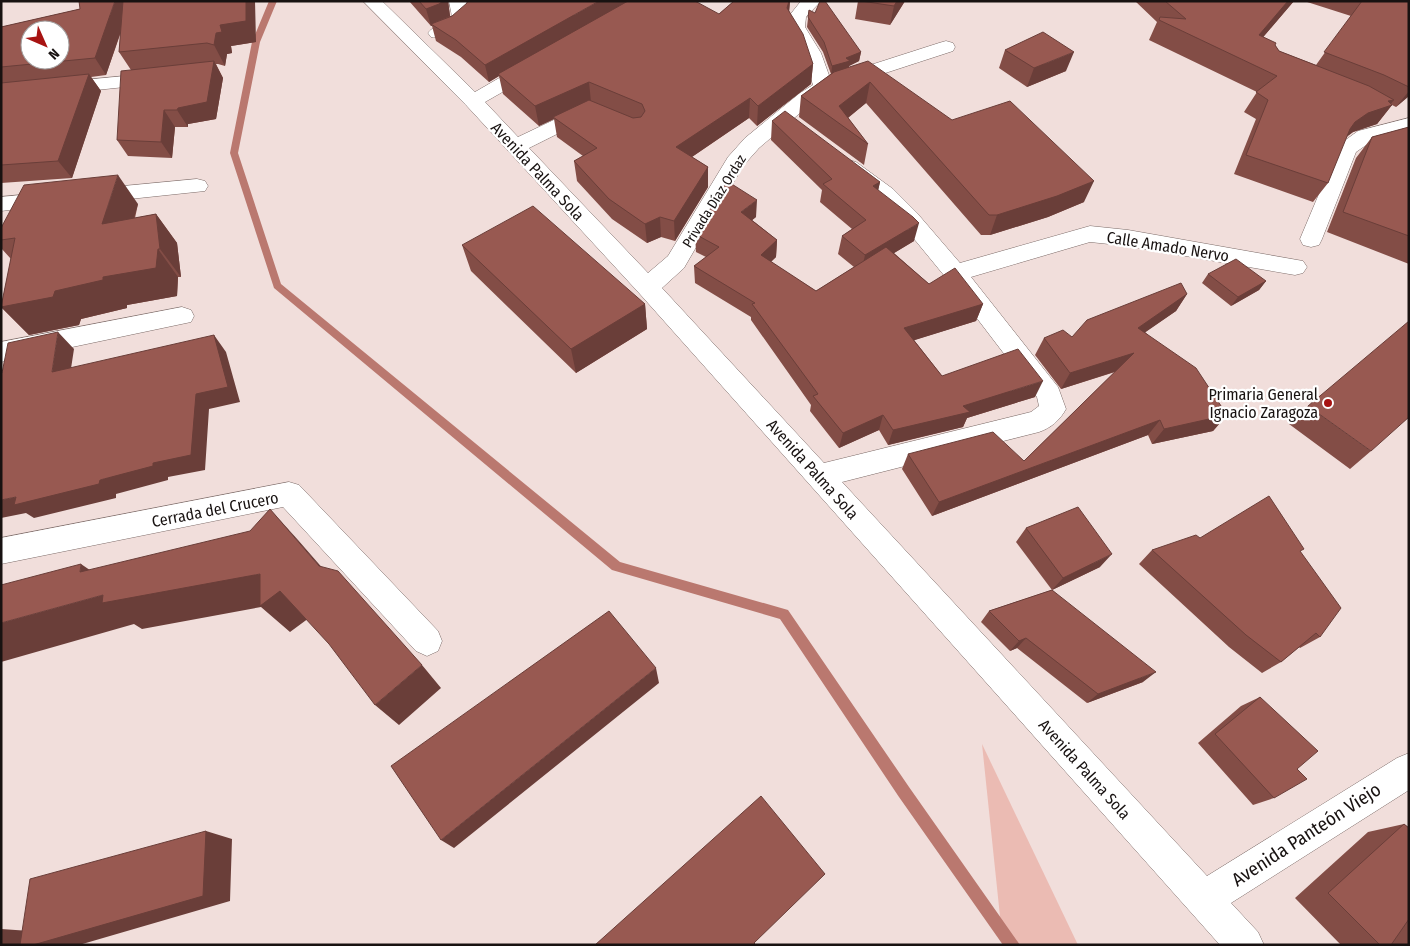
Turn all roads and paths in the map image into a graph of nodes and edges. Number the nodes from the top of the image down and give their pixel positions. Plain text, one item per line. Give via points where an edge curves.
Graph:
1 (372, 1) edge
2 (458, 1) edge
3 (811, 2) dead end
4 (414, 41) junction
5 (946, 47) dead end
6 (548, 58) edge
7 (179, 76) edge
8 (823, 86) junction
9 (1, 94) edge
10 (473, 101) junction
11 (1385, 112) edge
12 (609, 118) edge
13 (1409, 124) edge
14 (515, 146) junction
15 (834, 156) edge
16 (197, 186) dead end
17 (1, 204) edge
18 (1310, 239) dead end
19 (1295, 267) dead end
20 (955, 273) junction
21 (647, 287) junction
22 (182, 316) dead end
23 (1, 352) edge
24 (820, 476) junction
25 (1, 551) edge
26 (427, 641) dead end
27 (1409, 770) edge
28 (1204, 900) junction
29 (1245, 945) edge

1 - 4 street, Avenida Palma Sola
2 - 4 street via 461,19 451,27
3 - 8 street via 795,22 798,34 813,55
4 - 10 street, Avenida Palma Sola
5 - 8 street, Privada Díaz Ordaz
6 - 10 street
7 - 9 street
8 - 21 street, Privada Díaz Ordaz via 790,123 752,143 735,162 676,262
10 - 14 street, Avenida Palma Sola
11 - 13 street
12 - 14 street via 592,110
13 - 18 street via 1365,136 1347,149
14 - 21 street, Avenida Palma Sola
15 - 20 street via 888,198
16 - 17 street
19 - 20 street, Calle Amado Nervo via 1090,234
20 - 24 street via 1049,394 1053,409 1039,421
21 - 24 street, Avenida Palma Sola
22 - 23 street
24 - 28 street, Avenida Palma Sola
25 - 26 street, Cerrada del Crucero via 289,494
27 - 28 street, Avenida Panteón Viejo
28 - 29 street, Avenida Palma Sola

